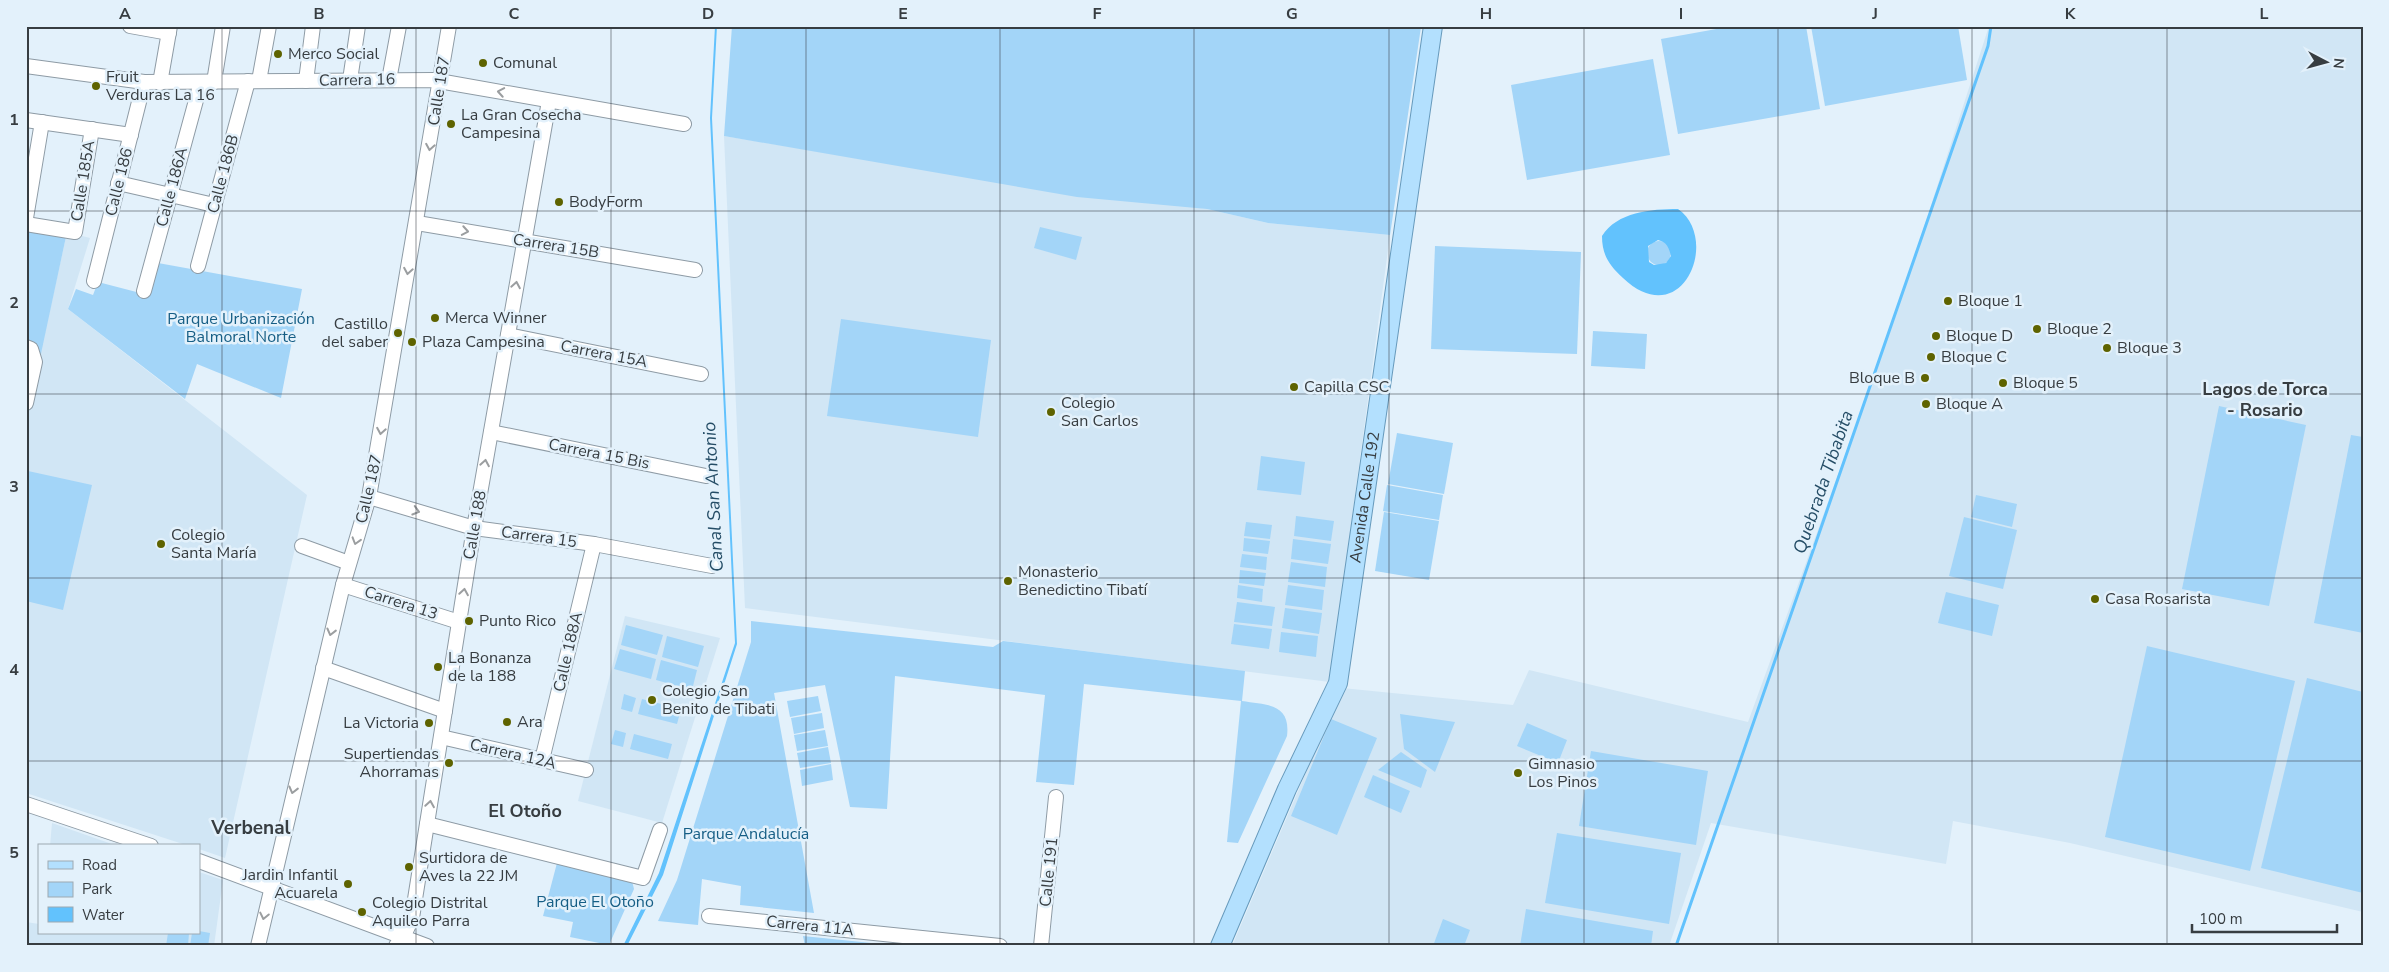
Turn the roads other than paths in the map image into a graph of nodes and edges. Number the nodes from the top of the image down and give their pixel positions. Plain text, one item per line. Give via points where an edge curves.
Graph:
1 (130, 26) edge
2 (223, 26) edge
3 (268, 26) edge
4 (313, 26) edge
5 (358, 26) edge
6 (399, 26) edge
7 (449, 26) edge
8 (1433, 26) edge
9 (170, 29) edge
10 (26, 66) edge
11 (350, 80) junction
12 (389, 80) junction
13 (254, 81) junction
14 (306, 81) junction
15 (144, 82) junction
16 (208, 82) junction
17 (441, 82) junction
18 (160, 83) junction
19 (549, 101) junction
20 (26, 120) edge
21 (42, 122) junction
22 (684, 124) dead end
23 (92, 129) junction
24 (131, 135) junction
25 (118, 183) junction
26 (170, 195) junction
27 (214, 205) junction
28 (26, 218) edge
29 (416, 223) junction
30 (26, 224) edge
31 (524, 241) junction
32 (198, 266) dead end
33 (694, 270) dead end
34 (94, 281) dead end
35 (144, 291) dead end
36 (508, 335) junction
37 (30, 351) edge
38 (701, 374) dead end
39 (26, 403) edge
40 (491, 432) junction
41 (706, 476) dead end
42 (369, 497) junction
43 (474, 528) junction
44 (594, 544) junction
45 (302, 546) dead end
46 (349, 563) junction
47 (712, 566) dead end
48 (343, 585) junction
49 (459, 622) junction
50 (323, 668) junction
51 (445, 711) junction
52 (441, 737) junction
53 (542, 760) junction
54 (586, 770) dead end
55 (1056, 798) dead end
56 (26, 804) edge
57 (427, 824) junction
58 (660, 830) dead end
59 (146, 844) edge
60 (200, 862) edge
61 (270, 886) junction
62 (709, 916) dead end
63 (399, 941) edge
64 (258, 946) edge
65 (426, 946) edge
66 (1000, 946) edge
67 (1041, 946) edge
68 (1220, 946) edge

1 - 9 street
2 - 16 street, Calle 186A
3 - 13 street, Calle 186B
4 - 14 street
5 - 11 street
6 - 12 street
7 - 17 street, Calle 187
8 - 68 main road, Avenida Calle 192 via 1338,683 1287,788
9 - 18 street
10 - 15 street, Carrera 16
11 - 12 street, Carrera 16
11 - 14 street, Carrera 16
12 - 17 street, Carrera 16
13 - 14 street, Carrera 16
13 - 16 street, Carrera 16
13 - 27 street, Calle 186B
15 - 18 street, Carrera 16
15 - 24 street, Calle 186
16 - 18 street, Carrera 16
16 - 26 street, Calle 186A
19 -> 17 street, Carrera 16
17 -> 29 street, Calle 187
19 - 22 street, Carrera 16
19 - 31 street, Calle 188
20 - 21 street
21 - 23 street
21 - 28 street
23 - 24 street
23 - 30 street, Calle 185A via 75,232
24 - 25 street, Calle 186
25 - 26 street
25 - 34 street, Calle 186
26 - 27 street
26 - 35 street, Calle 186A
27 - 32 street, Calle 186B
29 -> 31 street, Carrera 15B
29 -> 42 street, Calle 187
31 - 33 street, Carrera 15B
36 -> 31 street, Calle 188
36 - 38 street, Carrera 15A
36 - 40 street, Calle 188
37 - 39 street via 35,362
40 - 41 street, Carrera 15 Bis
43 -> 40 street, Calle 188
42 -> 43 street, Carrera 15
42 -> 46 street, Calle 187
43 - 44 street, Carrera 15
49 -> 43 street, Calle 188
44 - 47 street, Carrera 15
44 - 53 street, Calle 188A
45 - 46 street
46 - 48 street, Calle 187
48 - 49 street, Carrera 13
48 -> 50 street, Calle 187
49 - 51 street, Calle 188
50 - 51 street
50 -> 61 street, Calle 187
51 - 52 street, Calle 188
52 - 53 street, Carrera 12A
57 -> 52 street, Calle 188
53 - 54 street, Carrera 12A
55 - 67 street, Calle 191
56 - 59 street
57 - 58 street via 643,878
57 - 63 street, Calle 188 via 412,918
60 - 61 street
61 - 63 street
61 -> 64 street, Calle 187
62 - 66 street, Carrera 11A
63 - 65 street

